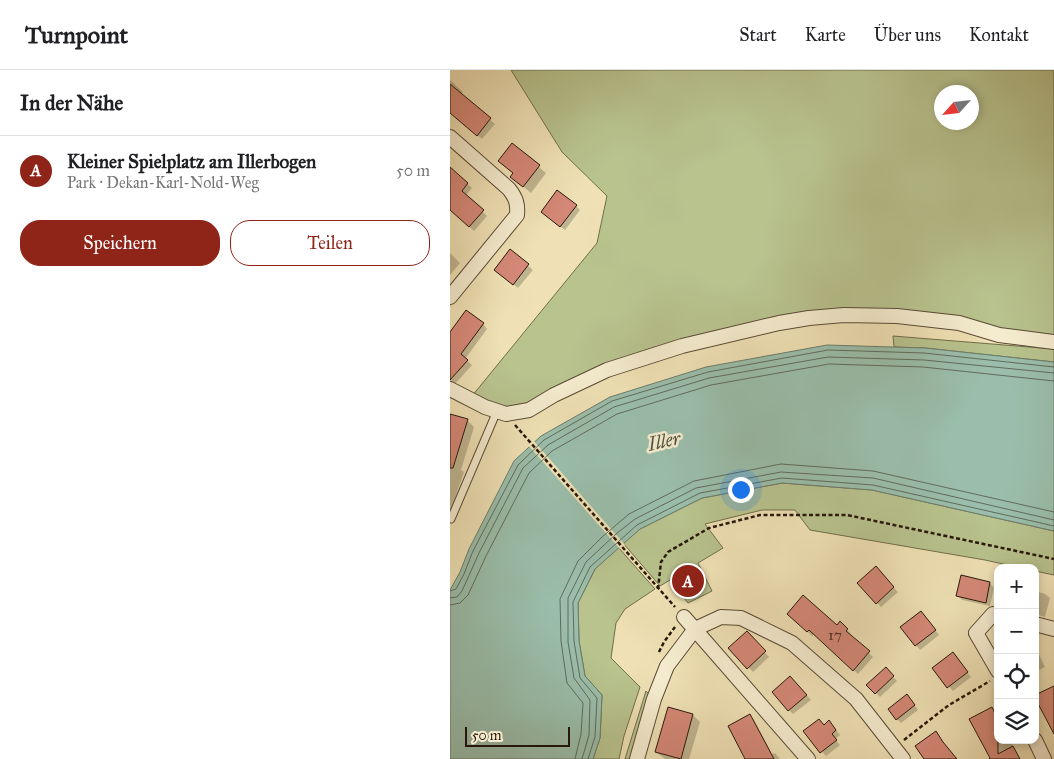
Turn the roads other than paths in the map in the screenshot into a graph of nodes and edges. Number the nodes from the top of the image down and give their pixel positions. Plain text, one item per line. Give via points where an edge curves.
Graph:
1 (450, 137) edge
2 (450, 297) edge
3 (1054, 342) edge
4 (450, 389) edge
5 (501, 412) junction
6 (451, 519) edge
7 (994, 614) edge
8 (684, 617) road end
9 (1039, 625) edge
10 (696, 629) junction
11 (1054, 629) edge
12 (994, 664) edge
13 (1037, 744) edge
14 (636, 759) edge
15 (808, 759) edge
16 (903, 759) edge
17 (1044, 759) edge

1 - 2 street via 509,189 518,205 517,215
3 - 5 street via 999,335 959,323 898,316 809,318 664,352 607,370 529,410
4 - 5 street
5 - 6 lane
7 - 12 street via 976,633
8 - 10 street
9 - 11 street
10 - 14 street via 667,666
10 - 15 street
10 - 16 street via 721,618 741,618 792,643 856,699
13 - 17 street

